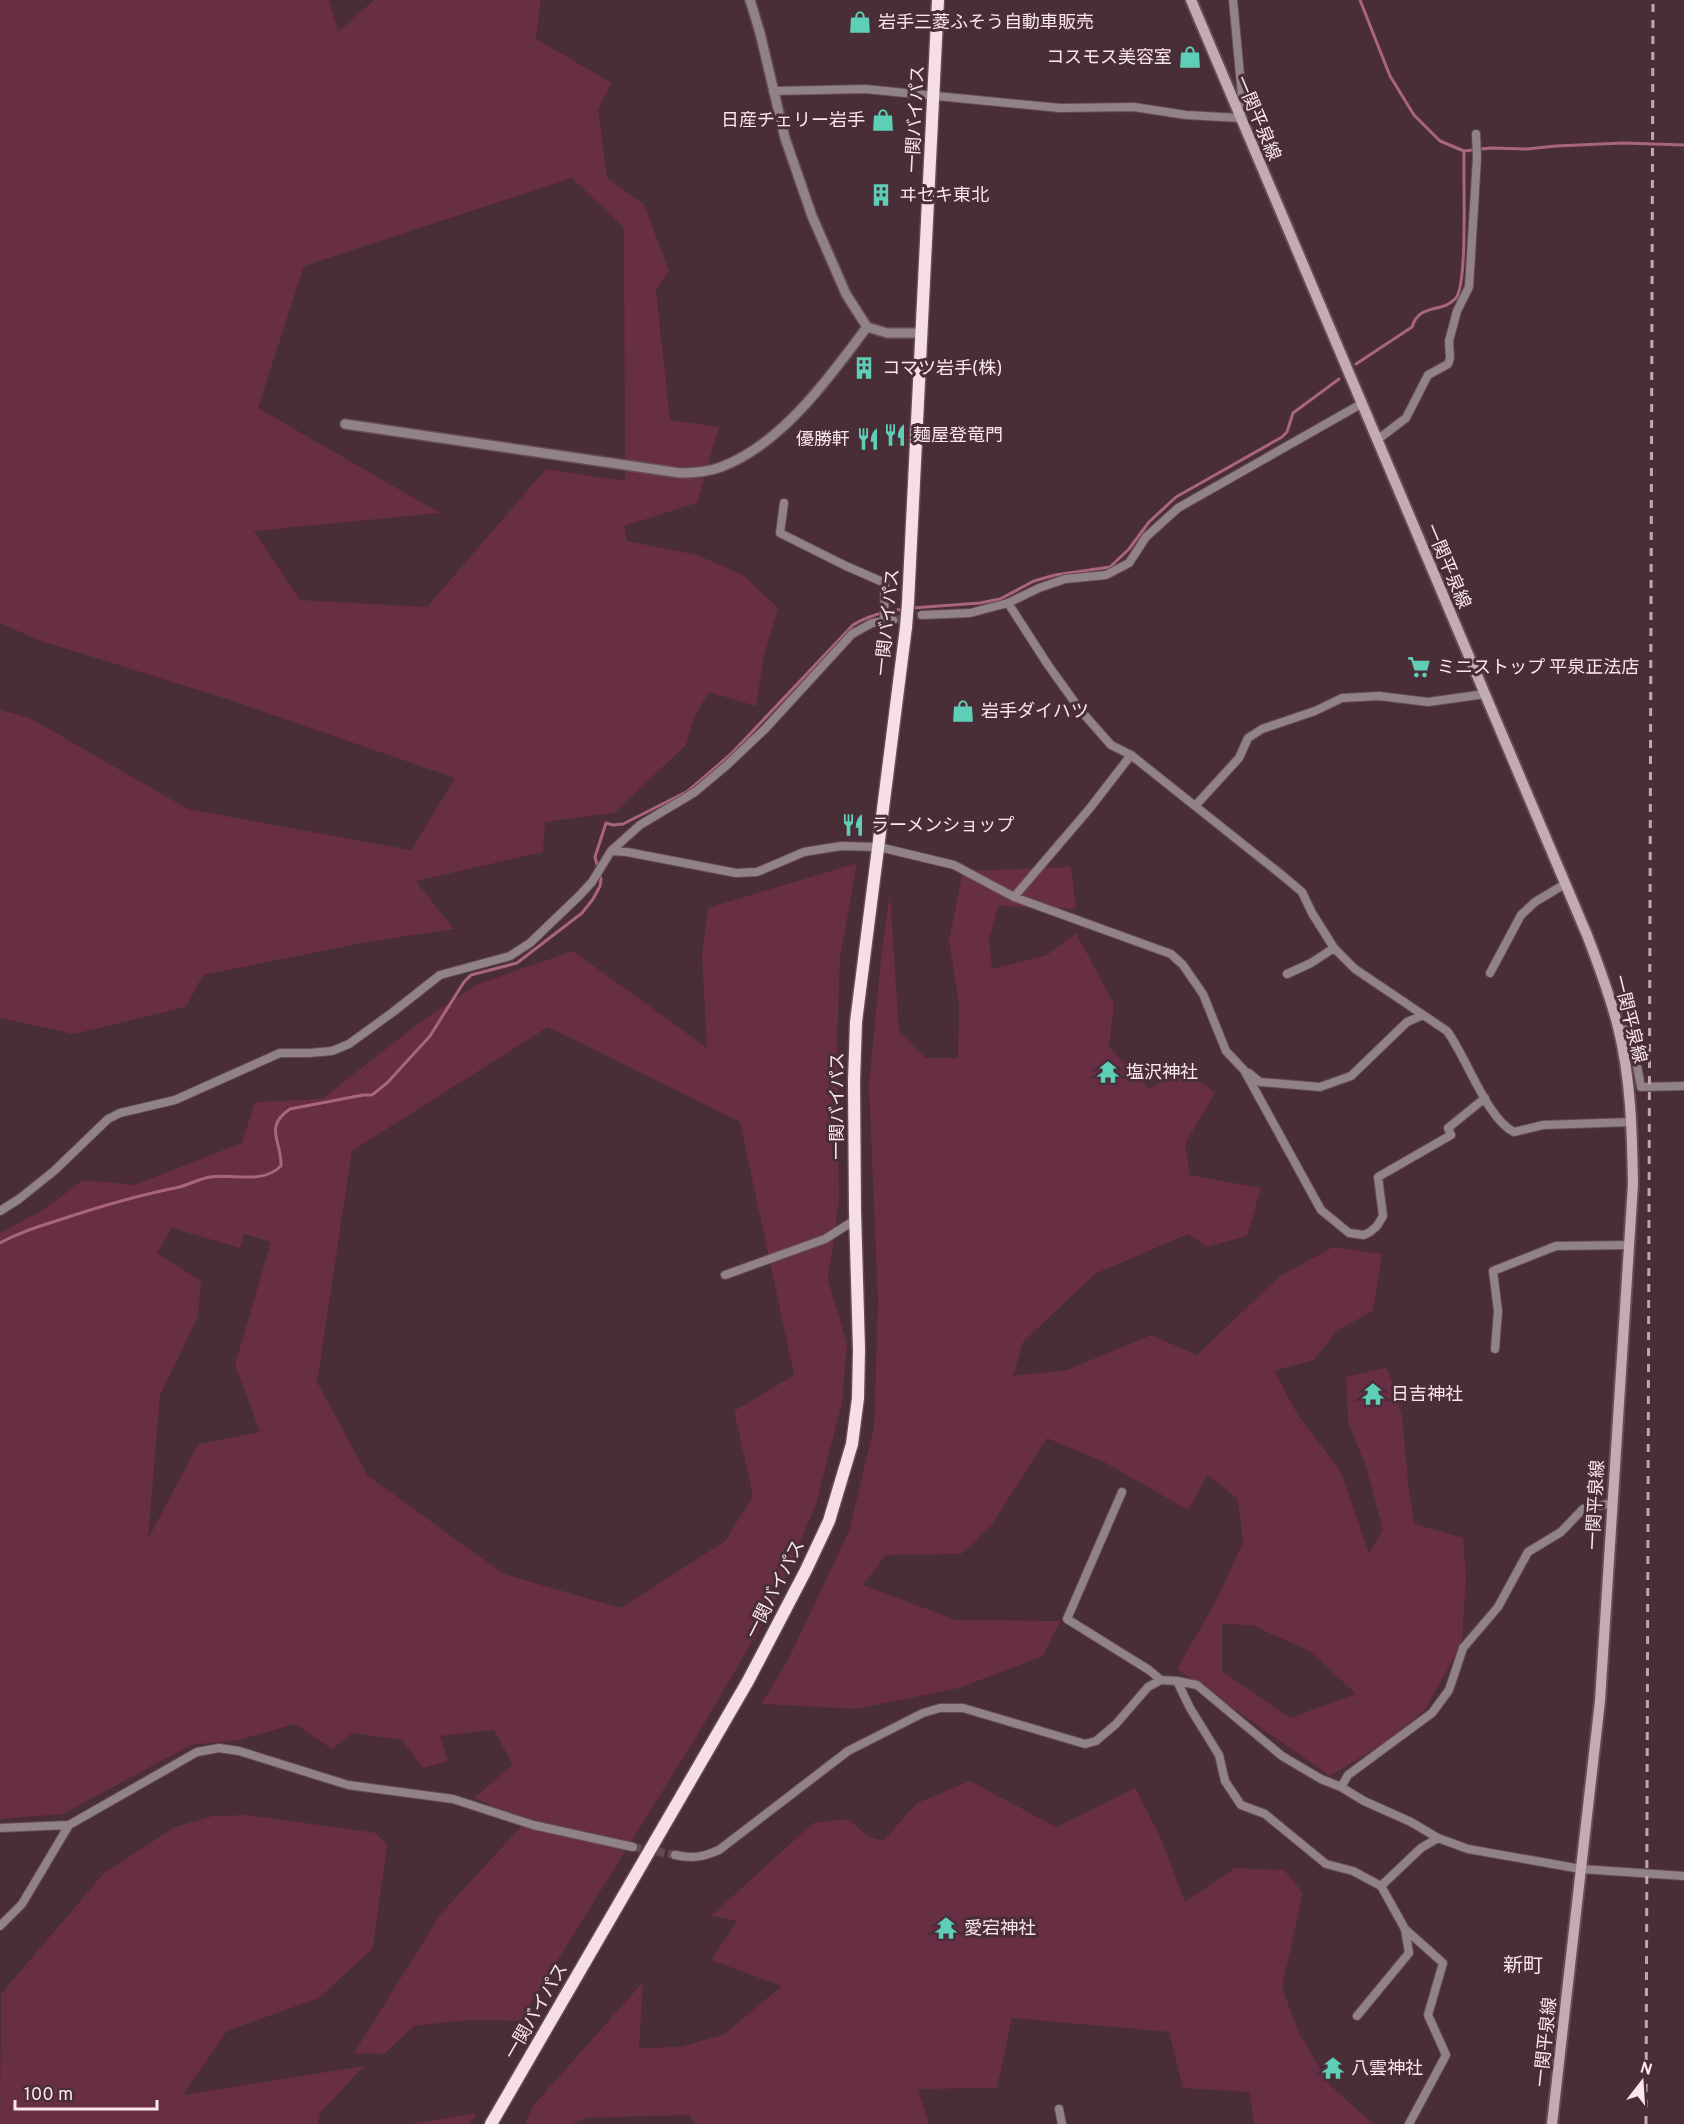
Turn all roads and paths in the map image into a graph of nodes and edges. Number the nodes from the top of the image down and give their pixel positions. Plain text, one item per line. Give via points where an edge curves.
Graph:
1 (750, 0) edge
2 (938, 0) edge
3 (1191, 0) edge
4 (1233, 0) edge
5 (773, 91) junction
6 (934, 97) junction
7 (1240, 118) junction
8 (1476, 136) dead end
9 (867, 327) junction
10 (923, 333) junction
11 (1361, 404) junction
12 (345, 424) dead end
13 (1377, 440) junction
14 (784, 503) dead end
15 (1008, 603) junction
16 (922, 615) tunnel mouth
17 (1485, 694) junction
18 (1131, 755) junction
19 (1195, 806) junction
20 (879, 847) junction
21 (611, 851) junction
22 (1565, 884) junction
23 (1014, 897) junction
24 (1334, 948) junction
25 (1490, 973) dead end
26 (1287, 974) dead end
27 (1423, 1015) junction
28 (1619, 1029) junction
29 (1244, 1070) junction
30 (1684, 1086) edge
31 (1485, 1098) junction
32 (1632, 1122) junction
33 (0, 1211) edge
34 (855, 1220) junction
35 (1628, 1245) junction
36 (726, 1275) dead end
37 (1494, 1348) dead end
38 (1122, 1492) dead end
39 (1612, 1503) junction
40 (1161, 1680) junction
41 (1177, 1681) junction
42 (1341, 1787) junction
43 (69, 1825) junction
44 (0, 1828) edge
45 (1438, 1839) junction
46 (633, 1847) tunnel mouth
47 (675, 1855) tunnel mouth
48 (1581, 1869) junction
49 (1684, 1876) edge
50 (1381, 1886) junction
51 (0, 1926) edge
52 (1406, 1929) junction
53 (1357, 2016) dead end
54 (1059, 2109) dead end
55 (490, 2124) edge
56 (1062, 2124) edge
57 (1409, 2124) edge
58 (1552, 2124) edge

1 - 5 street
2 - 6 highway, 一関バイパス
3 - 7 main road, 一関平泉線
4 - 7 street via 1243,107
5 - 6 street via 865,89
5 - 9 street via 812,216 846,294
6 - 7 street via 1060,108 1134,107
6 - 10 highway, 一関バイパス
7 - 11 main road, 一関平泉線
8 - 13 street via 1470,287 1457,311 1449,341 1450,358 1448,364 1428,375 1406,418
9 - 10 street via 887,333
9 - 12 street via 778,432 741,457 699,473
10 - 20 highway, 一関バイパス, bridge via 906,627
11 - 13 main road, 一関平泉線
11 - 15 street via 1178,508 1146,537 1129,563 1106,575 1065,579
13 - 17 main road, 一関平泉線
14 - 21 street via 780,533 885,583 889,621 872,623 852,634 727,765 695,792 640,825
15 - 16 street via 970,613
15 - 18 street via 1081,711 1111,745
17 - 19 street via 1428,702 1379,696 1342,698 1248,738 1239,758
17 - 22 main road, 一関平泉線
18 - 19 street
18 - 23 street
19 - 24 street via 1302,891
20 - 21 street via 841,846 804,852 757,872 736,873
20 - 23 street via 954,866
20 - 34 highway, 一関バイパス via 856,1022
21 - 33 street via 595,878 530,943 510,956 440,975 349,1044 332,1050 280,1053 175,1100 120,1113 108,1119 54,1171
22 - 25 street via 1521,915
22 - 28 main road, 一関平泉線 via 1606,984
23 - 29 street via 1171,954 1203,994 1226,1051
24 - 26 street
24 - 27 street via 1355,969
27 - 29 street via 1407,1022 1351,1076 1320,1087 1260,1082
27 - 31 street via 1447,1031
28 - 30 street via 1627,1030 1632,1039 1641,1087
28 - 32 main road, 一関平泉線
29 - 31 street via 1321,1210 1349,1233 1364,1235 1383,1216 1378,1178 1450,1135 1448,1128
31 - 32 street via 1504,1127 1514,1132 1543,1125
32 - 35 main road, 一関平泉線 via 1633,1184
34 - 36 street via 825,1239
34 - 55 highway, 一関バイパス via 858,1398 852,1444 829,1521 748,1681
35 - 37 street via 1556,1246 1493,1270 1497,1311
35 - 39 main road, 一関平泉線
38 - 40 street via 1067,1619
39 - 42 street via 1583,1509 1561,1532 1528,1552 1498,1607 1463,1648 1449,1690 1432,1713 1347,1775
39 - 48 main road, 一関平泉線 via 1600,1701
40 - 41 street
40 - 47 street via 1148,1687 1096,1741 1085,1744 963,1708 923,1713 848,1751 719,1850 702,1857
41 - 42 street via 1197,1685 1282,1756
41 - 50 street via 1220,1755 1225,1781 1241,1804 1265,1814 1326,1864 1353,1871
42 - 45 street
43 - 44 street
43 - 46 street via 185,1757 219,1748 240,1750 348,1785 453,1799 533,1825
43 - 51 street via 22,1904
45 - 48 street via 1468,1849
45 - 50 street via 1421,1848
48 - 49 street
48 - 58 main road, 一関平泉線
50 - 52 street
52 - 53 street via 1409,1953
52 - 57 street via 1443,1963 1428,2015 1446,2055
54 - 56 street

